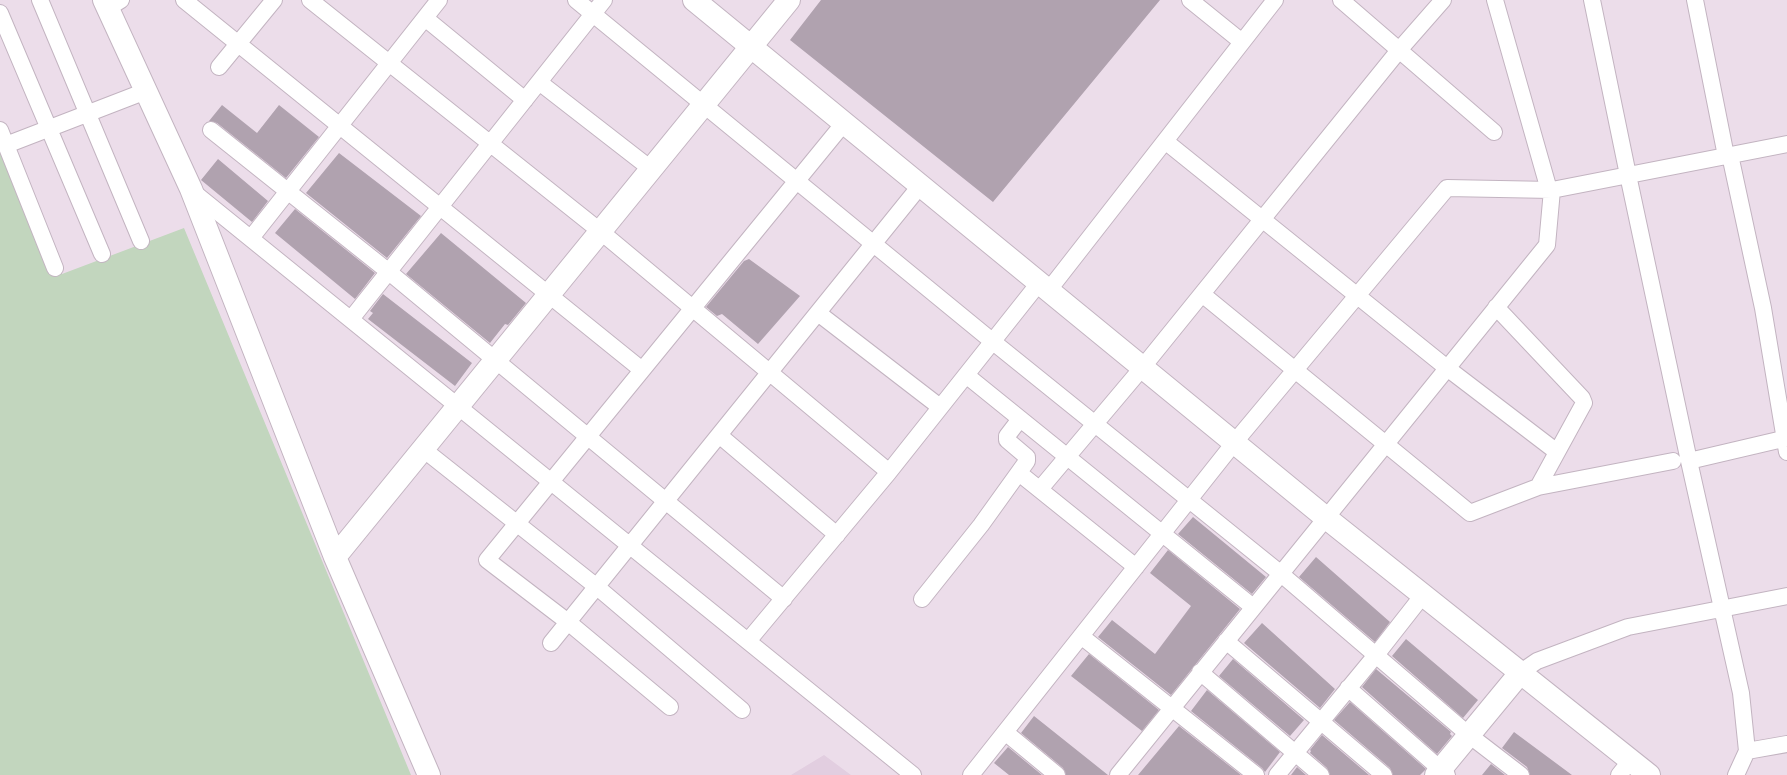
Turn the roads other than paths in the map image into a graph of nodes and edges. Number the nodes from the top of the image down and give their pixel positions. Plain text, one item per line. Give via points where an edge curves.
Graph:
1 (40, 0) edge
2 (184, 0) edge
3 (274, 0) edge
4 (310, 0) edge
5 (439, 0) edge
6 (576, 0) edge
7 (604, 0) edge
8 (694, 0) edge
9 (789, 0) edge
10 (1190, 0) edge
11 (1275, 0) edge
12 (1341, 0) edge
13 (1443, 0) edge
14 (1495, 0) edge
15 (1592, 0) edge
16 (1695, 0) edge
17 (111, 3) edge
18 (0, 13) edge
19 (593, 14) junction
20 (425, 18) junction
21 (1242, 42) junction
22 (238, 43) junction
23 (751, 47) junction
24 (1400, 49) junction
25 (389, 63) junction
26 (219, 67) dead end
27 (539, 82) junction
28 (146, 90) junction
29 (525, 100) junction
30 (704, 104) junction
31 (88, 112) junction
32 (844, 123) junction
33 (340, 125) junction
34 (48, 128) junction
35 (0, 130) edge
36 (211, 130) dead end
37 (1494, 132) dead end
38 (1165, 141) junction
39 (490, 144) junction
40 (1787, 144) edge
41 (6, 145) junction
42 (1728, 155) junction
43 (651, 170) junction
44 (1628, 176) junction
45 (797, 180) junction
46 (920, 186) junction
47 (191, 190) junction
48 (1550, 190) junction
49 (287, 192) junction
50 (440, 207) junction
51 (1263, 219) junction
52 (600, 231) junction
53 (251, 238) junction
54 (141, 241) dead end
55 (874, 244) junction
56 (102, 254) dead end
57 (55, 268) dead end
58 (389, 272) junction
59 (1043, 287) junction
60 (549, 294) junction
61 (1202, 294) junction
62 (1357, 295) junction
63 (1496, 307) junction
64 (692, 308) junction
65 (818, 313) junction
66 (351, 319) junction
67 (992, 341) junction
68 (495, 360) junction
69 (1142, 368) junction
70 (1447, 368) junction
71 (1294, 369) junction
72 (642, 370) junction
73 (770, 372) junction
74 (966, 375) junction
75 (458, 406) junction
76 (940, 407) junction
77 (1020, 419) junction
78 (1096, 424) junction
79 (719, 435) junction
80 (587, 436) junction
81 (1234, 443) junction
82 (1786, 443) edge
83 (1385, 444) junction
84 (423, 449) junction
85 (1557, 452) junction
86 (1068, 458) junction
87 (1690, 460) junction
88 (1673, 461) dead end
89 (889, 472) junction
90 (1019, 473) junction
91 (550, 481) junction
92 (1538, 487) junction
93 (1040, 490) junction
94 (1189, 500) junction
95 (666, 502) junction
96 (1325, 517) junction
97 (517, 523) junction
98 (1162, 534) junction
99 (837, 535) junction
100 (630, 546) junction
101 (335, 557) junction
102 (1136, 567) junction
103 (1280, 573) junction
104 (597, 587) junction
105 (1423, 595) junction
106 (1787, 596) edge
107 (784, 599) junction
108 (922, 599) dead end
109 (1253, 607) junction
110 (1722, 610) junction
111 (568, 622) junction
112 (1081, 636) junction
113 (748, 641) junction
114 (1226, 641) junction
115 (551, 643) dead end
116 (1376, 655) junction
117 (1200, 672) junction
118 (1521, 672) junction
119 (1348, 688) junction
120 (670, 707) dead end
121 (1172, 707) junction
122 (742, 710) dead end
123 (1321, 722) junction
124 (1005, 732) junction
125 (1469, 734) junction
126 (1787, 744) edge
127 (1747, 751) junction
128 (1295, 753) junction
129 (1625, 768) edge
130 (1441, 773) edge
131 (1120, 774) edge
132 (429, 775) edge
133 (913, 775) edge
134 (971, 775) edge
135 (1057, 775) edge
136 (1256, 775) edge
137 (1277, 775) edge
138 (1321, 775) edge
139 (1384, 775) edge
140 (1521, 775) edge
141 (1649, 775) edge
142 (1736, 775) edge

1 - 31 street
2 - 22 street
3 - 22 street
4 - 25 street
5 - 20 street
6 - 19 street
7 - 19 street
8 - 23 street
9 - 23 street
10 - 21 street
11 - 21 street
12 - 24 street
13 - 24 street
14 - 48 street
15 - 44 street
16 - 42 street
17 - 28 street
18 - 34 street
19 - 27 street
19 - 30 street
20 - 25 street
20 - 29 street
21 - 38 street
22 - 26 street
22 - 33 street
23 - 30 street
23 - 32 street
24 - 37 street
24 - 51 street
25 - 33 street
25 - 39 street
27 - 29 street
27 - 43 street
28 - 31 street
28 - 47 street
29 - 39 street
30 - 43 street
30 - 45 street
31 - 34 street
31 - 54 street
32 - 45 street
32 - 46 street
33 - 49 street
33 - 50 street
34 - 41 street
34 - 56 street
35 - 41 street
36 - 49 street
38 - 51 street
38 - 59 street
39 - 50 street
39 - 52 street
40 - 42 street
41 - 57 street
42 - 44 street
42 - 82 street via 1763,308
43 - 52 street
44 - 48 street
44 - 87 street
45 - 55 street
45 - 64 street
46 - 55 street
46 - 59 street
47 - 53 street
47 - 101 street
48 - 62 street via 1447,188
48 - 63 street via 1547,245
49 - 53 street
49 - 58 street
50 - 58 street
50 - 60 street
51 - 61 street
51 - 62 street
52 - 60 street
52 - 64 street
53 - 66 street
55 - 65 street
55 - 67 street
58 - 66 street
58 - 68 street
59 - 67 street
59 - 69 street
60 - 68 street
60 - 72 street
61 - 69 street
61 - 71 street
62 - 70 street
62 - 71 street
63 - 70 street
63 - 85 street via 1584,402
64 - 72 street
64 - 73 street
65 - 73 street
65 - 76 street
66 - 75 street
67 - 74 street
67 - 78 street
68 - 75 street
68 - 80 street
69 - 78 street
69 - 81 street
70 - 83 street
70 - 85 street
71 - 81 street
71 - 83 street
72 - 80 street
73 - 79 street
73 - 89 street
74 - 76 street
74 - 77 street
75 - 84 street
75 - 91 street
76 - 89 street
77 - 86 street
77 - 90 street via 1007,436 1007,440 1027,457
78 - 86 street
78 - 94 street
79 - 95 street
79 - 99 street
80 - 91 street
80 - 95 street
81 - 94 street
81 - 96 street
82 - 87 street
83 - 92 street via 1470,513
83 - 96 street
84 - 97 street
84 - 101 street
85 - 92 street
86 - 93 street
86 - 98 street
87 - 110 street
88 - 92 street
89 - 99 street
90 - 93 street
90 - 108 street
91 - 97 street
91 - 100 street
93 - 102 street
94 - 98 street
94 - 103 street
95 - 100 street
95 - 107 street
96 - 103 street
96 - 105 street
97 - 104 street
97 - 111 street via 487,560
98 - 102 street
98 - 109 street
99 - 107 street
100 - 104 street
100 - 113 street
101 - 132 street
102 - 112 street
103 - 109 street
103 - 116 street
104 - 111 street
104 - 122 street
105 - 116 street
105 - 118 street
106 - 110 street
107 - 113 street
109 - 114 street
110 - 118 street via 1628,627 1537,661
110 - 127 street via 1741,693
111 - 115 street
111 - 120 street
112 - 121 street
112 - 124 street
113 - 133 street
114 - 117 street
114 - 123 street
116 - 119 street
116 - 125 street
117 - 121 street
117 - 128 street
118 - 125 street
118 - 129 street
119 - 123 street
119 - 130 street
121 - 131 street
121 - 136 street
123 - 128 street
123 - 139 street
124 - 134 street
124 - 135 street
125 - 130 street
125 - 140 street
126 - 127 street
127 - 142 street
128 - 137 street
128 - 138 street
129 - 141 street

